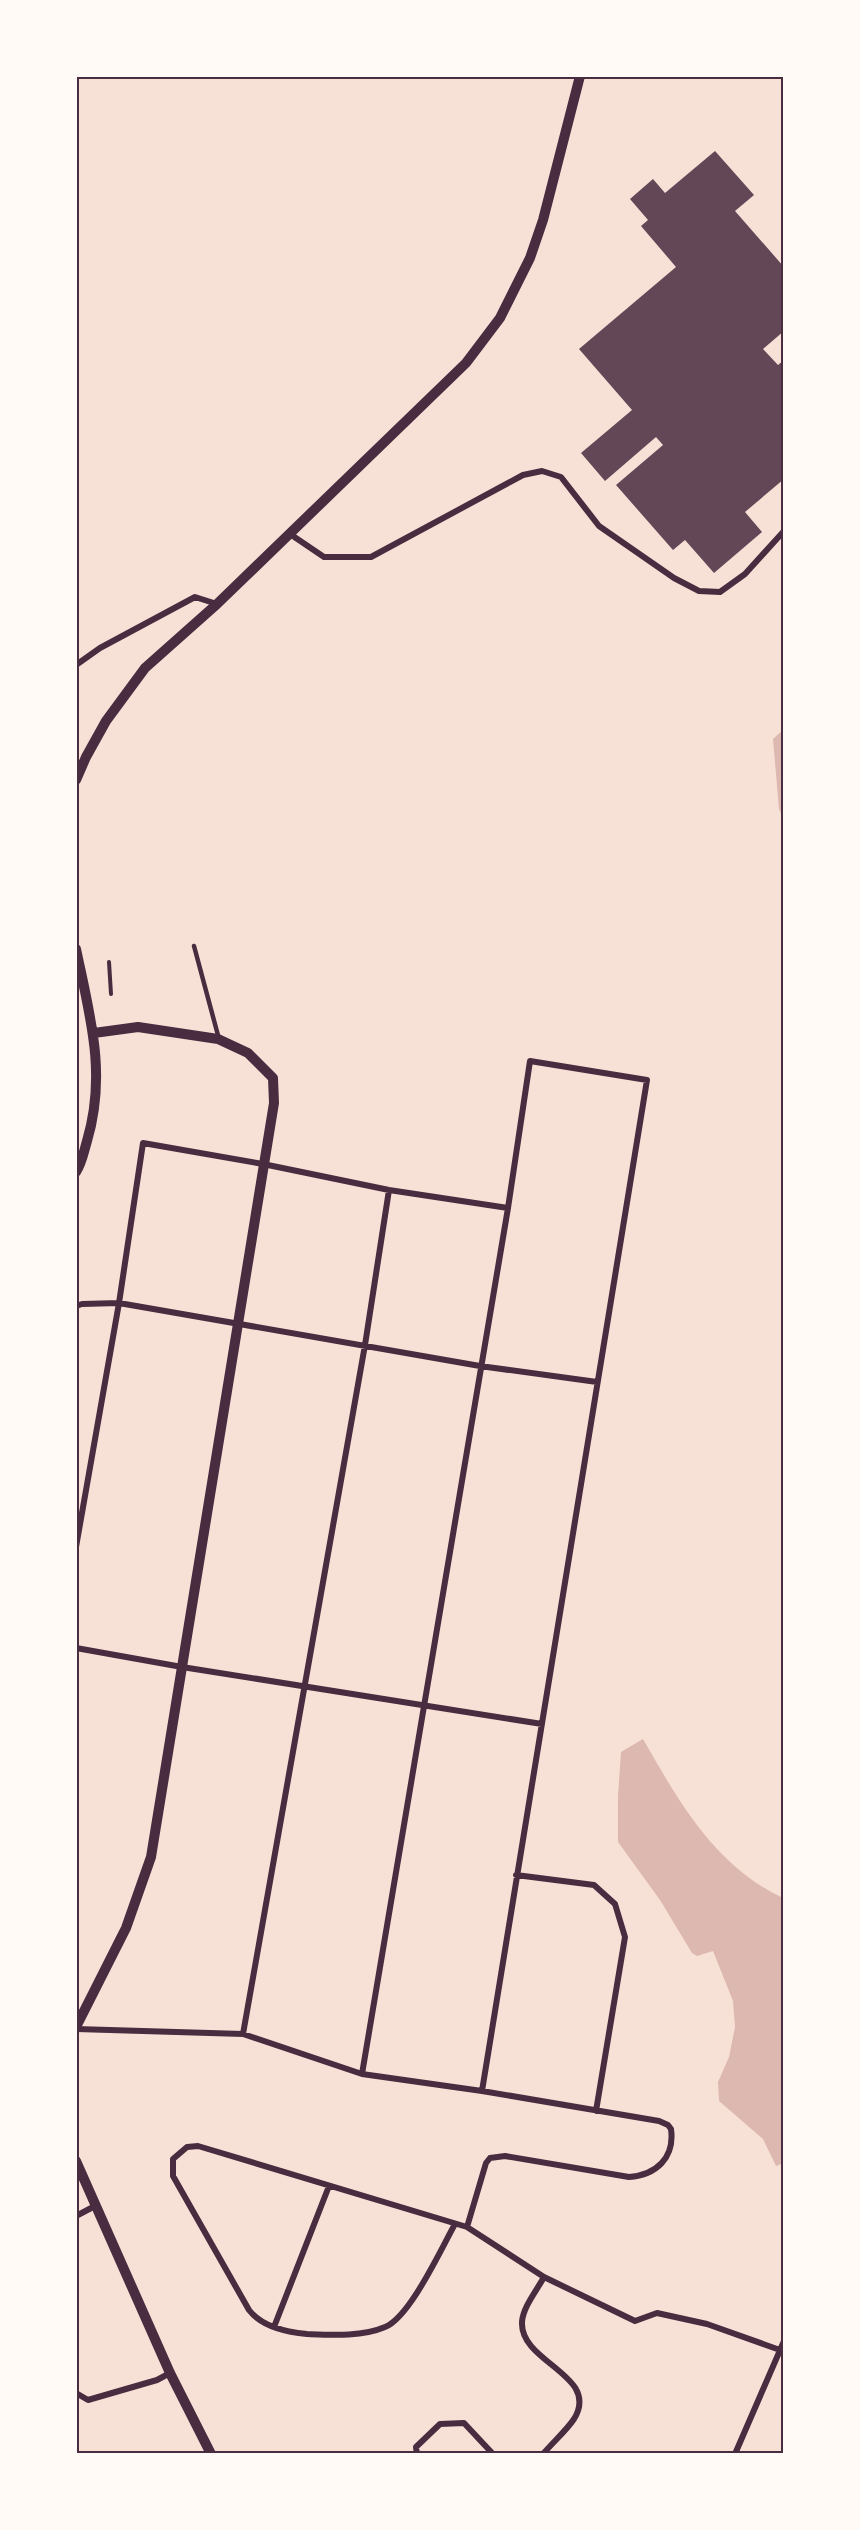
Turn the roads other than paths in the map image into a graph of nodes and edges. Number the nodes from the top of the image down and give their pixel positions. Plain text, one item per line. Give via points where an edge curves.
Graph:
1 (580, 76) edge
2 (783, 531) edge
3 (290, 534) junction
4 (217, 604) junction
5 (76, 665) edge
6 (76, 780) edge
7 (195, 946) dead end
8 (76, 949) edge
9 (94, 1033) junction
10 (220, 1040) junction
11 (263, 1164) junction
12 (76, 1172) edge
13 (389, 1190) junction
14 (508, 1208) junction
15 (119, 1303) junction
16 (76, 1306) edge
17 (236, 1324) junction
18 (364, 1345) junction
19 (480, 1366) junction
20 (597, 1382) junction
21 (76, 1547) edge
22 (76, 1648) edge
23 (182, 1667) junction
24 (303, 1685) junction
25 (423, 1705) junction
26 (542, 1724) junction
27 (516, 1875) junction
28 (76, 2028) edge
29 (243, 2034) junction
30 (362, 2074) junction
31 (482, 2091) junction
32 (596, 2111) junction
33 (76, 2161) edge
34 (329, 2186) junction
35 (95, 2206) junction
36 (76, 2217) edge
37 (455, 2224) junction
38 (467, 2228) junction
39 (544, 2277) junction
40 (274, 2327) junction
41 (783, 2341) edge
42 (780, 2350) junction
43 (170, 2373) junction
44 (76, 2392) edge
45 (211, 2454) edge
46 (417, 2454) edge
47 (493, 2454) edge
48 (543, 2454) edge
49 (735, 2454) edge

1 - 3 street via 540,230 500,318 466,363
2 - 3 street via 745,574 720,592 699,591 599,526 561,477 542,471 523,475 371,557 324,557
3 - 4 street
4 - 5 street via 195,597
4 - 6 street via 145,668 106,721
7 - 10 lane
8 - 9 street
9 - 10 street via 138,1027
9 - 12 street via 98,1071 93,1120
10 - 11 street via 248,1053 273,1078 274,1103
11 - 13 street
11 - 15 street via 143,1143
11 - 17 street
13 - 14 street
13 - 18 street
14 - 19 street
14 - 20 street via 530,1061 647,1080
15 - 16 street
15 - 17 street
15 - 21 street
17 - 18 street
17 - 23 street
18 - 19 street
18 - 24 street
19 - 20 street
19 - 25 street
20 - 26 street
22 - 23 street
23 - 24 street
23 - 28 street via 151,1857 126,1928
24 - 25 street
24 - 29 street
25 - 26 street
25 - 30 street
26 - 27 street
27 - 31 street
27 - 32 street via 594,1885 615,1904 625,1937
28 - 29 street
29 - 30 street
30 - 31 street
31 - 32 street
32 - 38 street via 668,2125 672,2136 665,2162 649,2172 629,2177 497,2156 486,2163
33 - 35 street
34 - 37 street
34 - 40 street
34 - 40 street via 198,2146 187,2147 173,2159 173,2176 249,2310 258,2320
35 - 36 street
35 - 43 street
37 - 38 street
37 - 40 street via 407,2308 387,2327 329,2335
38 - 39 street
39 - 42 street via 635,2321 657,2313 707,2324
39 - 48 street via 524,2315 524,2335 576,2386 579,2404 574,2419
41 - 42 street
42 - 49 street
43 - 44 street via 88,2400
43 - 45 street
46 - 47 street via 416,2447 440,2424 464,2423

